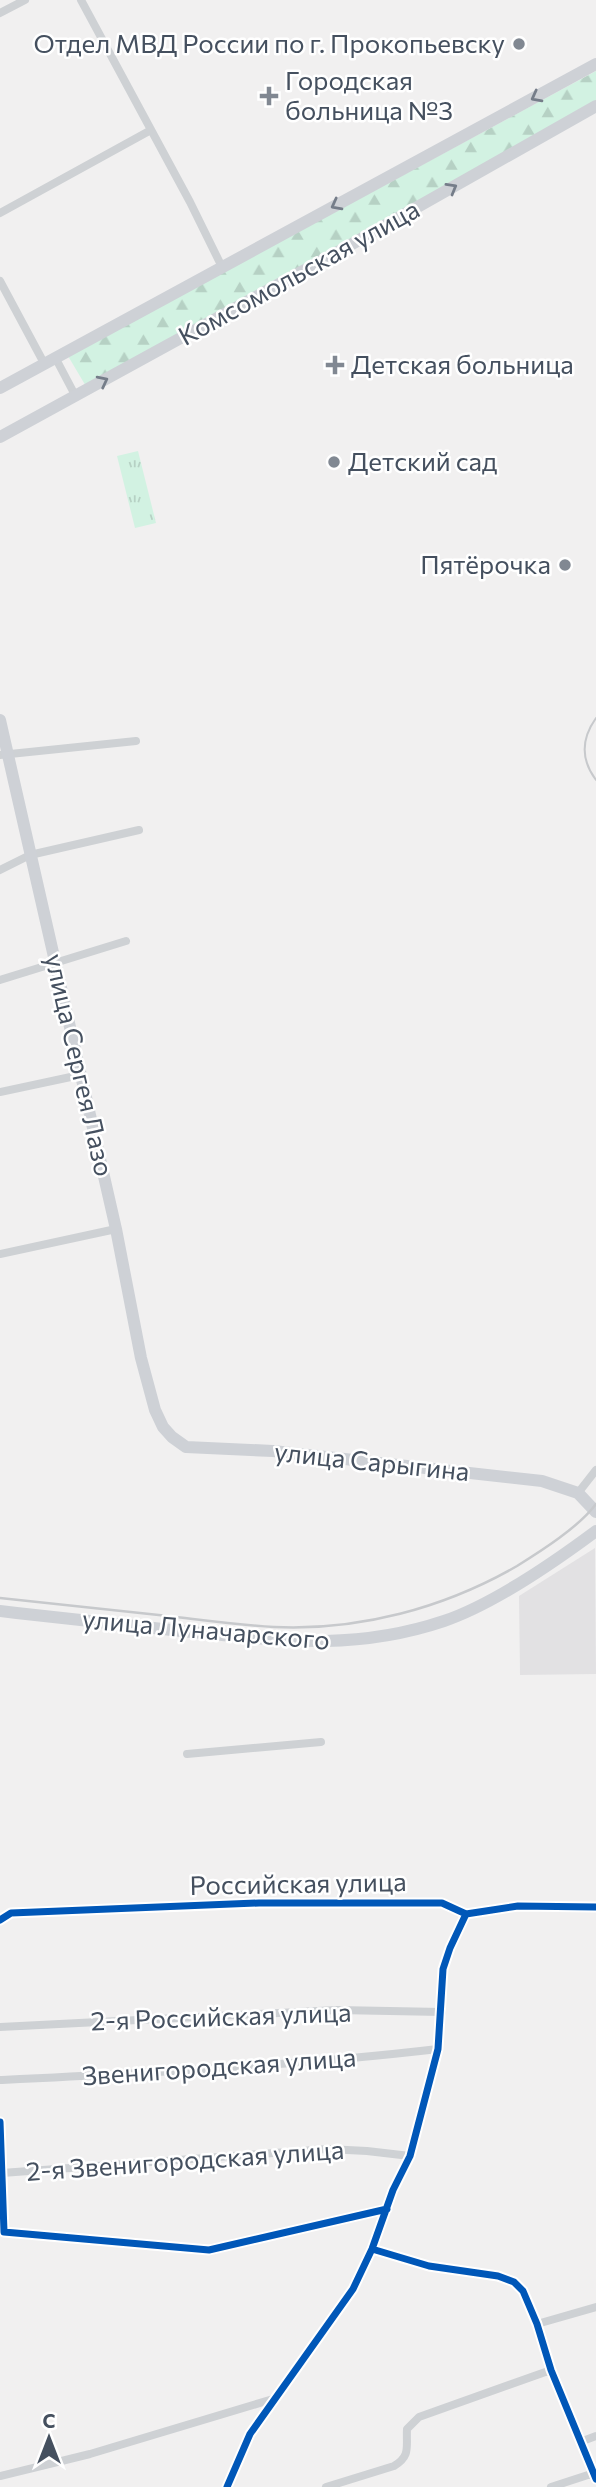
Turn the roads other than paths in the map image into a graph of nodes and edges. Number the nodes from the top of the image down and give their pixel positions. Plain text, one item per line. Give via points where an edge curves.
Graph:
1 (25, 0) edge
2 (81, 0) edge
3 (0, 13) edge
4 (596, 64) edge
5 (596, 106) edge
6 (151, 130) junction
7 (0, 212) edge
8 (222, 267) junction
9 (0, 281) edge
10 (50, 362) junction
11 (0, 388) edge
12 (75, 396) junction
13 (0, 437) edge
14 (0, 720) edge
15 (136, 741) dead end
16 (4, 754) edge
17 (139, 830) dead end
18 (30, 855) junction
19 (0, 870) edge
20 (127, 941) dead end
21 (55, 962) junction
22 (0, 980) edge
23 (80, 1075) junction
24 (0, 1092) edge
25 (116, 1229) junction
26 (0, 1254) edge
27 (155, 1410) joint
28 (596, 1470) edge
29 (578, 1493) junction
30 (596, 1512) edge
31 (596, 1531) edge
32 (0, 1611) edge
33 (321, 1742) dead end
34 (187, 1754) dead end
35 (596, 1907) edge
36 (466, 1914) junction
37 (0, 1920) edge
38 (442, 2012) junction
39 (0, 2027) edge
40 (438, 2049) junction
41 (0, 2080) edge
42 (0, 2122) edge
43 (410, 2156) junction
44 (2, 2173) junction
45 (387, 2209) junction
46 (372, 2249) junction
47 (596, 2307) edge
48 (537, 2324) junction
49 (551, 2370) junction
50 (274, 2399) junction
51 (596, 2436) edge
52 (580, 2442) junction
53 (0, 2476) edge
54 (595, 2476) edge
55 (227, 2487) edge
56 (326, 2487) edge
57 (551, 2487) edge

1 - 3 street
2 - 6 street
4 -> 8 main road, Комсомольская улица
12 -> 5 main road, Комсомольская улица
6 - 7 street
6 - 8 street
8 - 10 main road, Комсомольская улица
9 - 10 street
10 - 11 main road, Комсомольская улица
10 - 12 street
12 - 13 main road, Комсомольская улица
14 - 16 main road, улица Сергея Лазо
15 - 16 street
16 - 18 main road, улица Сергея Лазо
17 - 18 street
18 - 19 street
18 - 21 main road, улица Сергея Лазо
20 - 21 street
21 - 22 street
21 - 23 main road, улица Сергея Лазо
23 - 24 street
23 - 25 main road, улица Сергея Лазо
25 - 26 street
25 - 27 main road, улица Сергея Лазо
27 - 29 main road, улица Сарыгина via 163,1427 186,1447 465,1471 542,1481
28 - 29 street
29 - 30 main road, улица Сарыгина
31 - 32 main road, улица Луначарского via 505,1592 448,1620 340,1642 289,1642
33 - 34 street
35 - 36 street, Российская улица via 518,1906
36 - 37 street, Российская улица via 442,1903 260,1903 11,1913
36 - 38 street via 443,1969
38 - 39 street, 2-я Российская улица via 337,2010
38 - 40 street
40 - 41 street, Звенигородская улица via 346,2060
40 - 43 street
42 - 44 street
43 - 44 street, 2-я Звенигородская улица via 327,2149
43 - 45 street
44 - 45 street via 4,2232 209,2250
45 - 46 street
46 - 48 street via 429,2266 514,2282 523,2291
46 - 50 street via 353,2290
47 - 48 street
48 - 49 street
49 - 52 street
49 - 56 street via 419,2417 407,2428 403,2460
50 - 53 street
50 - 55 street via 250,2434
51 - 52 street
52 - 54 street
54 - 57 street

